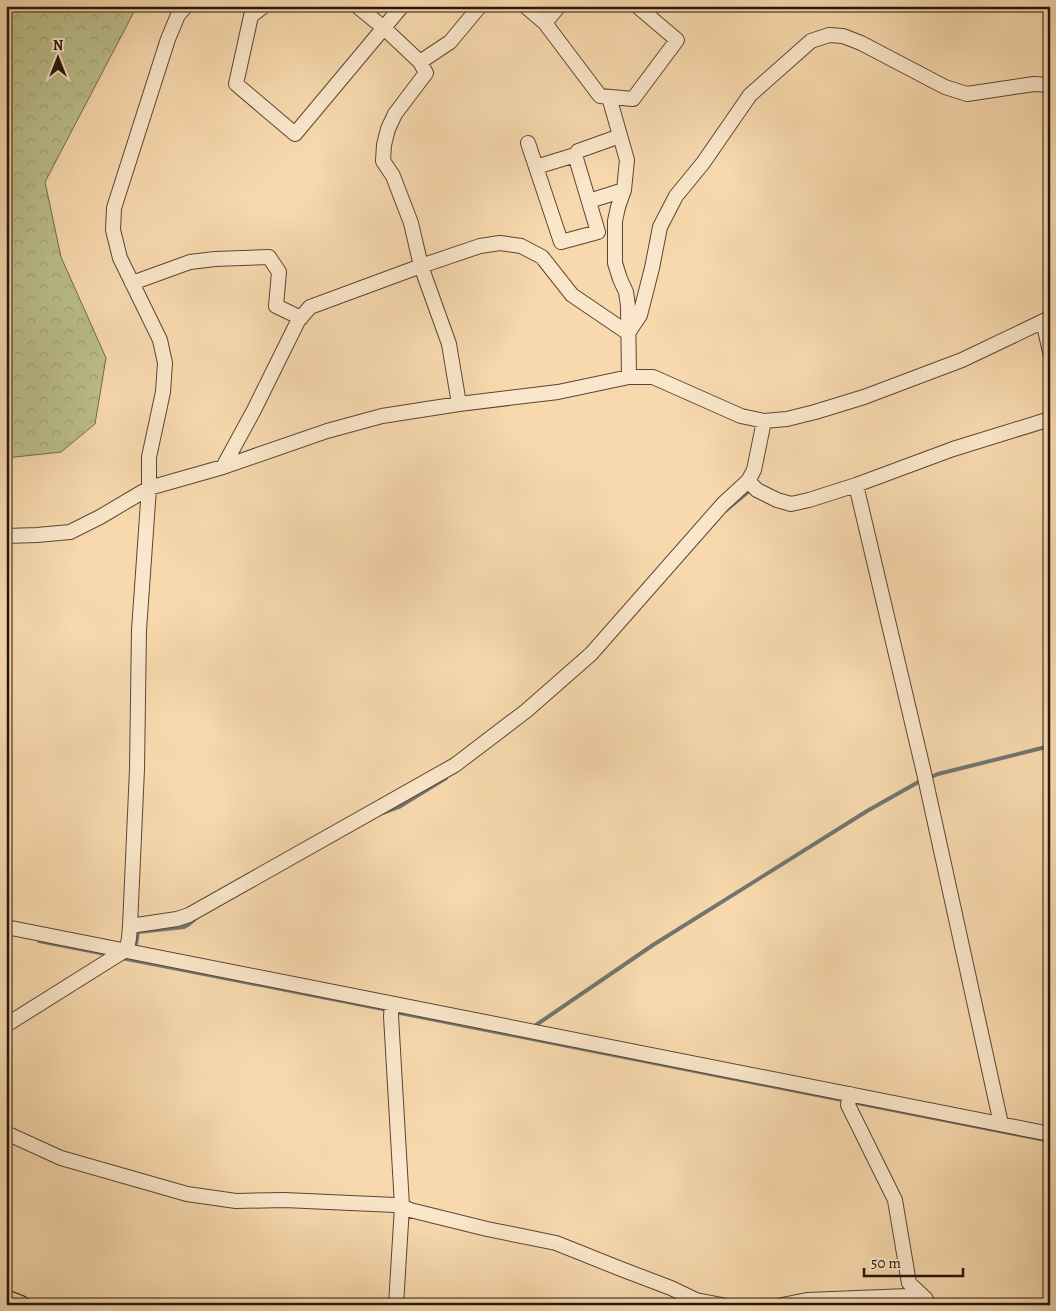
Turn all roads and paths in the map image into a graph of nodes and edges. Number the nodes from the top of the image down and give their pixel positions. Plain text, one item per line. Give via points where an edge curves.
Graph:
1 (186, 6) edge
2 (264, 6) edge
3 (357, 6) edge
4 (402, 6) edge
5 (480, 6) edge
6 (525, 6) edge
7 (560, 6) edge
8 (638, 6) edge
9 (545, 23) junction
10 (384, 28) junction
11 (420, 62) junction
12 (1050, 85) edge
13 (609, 97) junction
14 (620, 136) junction
15 (528, 143) dead end
16 (575, 155) junction
17 (536, 167) junction
18 (624, 190) junction
19 (589, 201) junction
20 (421, 266) junction
21 (132, 283) junction
22 (301, 318) junction
23 (1046, 319) edge
24 (628, 333) junction
25 (1050, 352) edge
26 (629, 377) junction
27 (459, 404) junction
28 (1050, 420) edge
29 (764, 422) junction
30 (223, 467) junction
31 (748, 481) junction
32 (856, 485) junction
33 (149, 488) junction
34 (6, 536) edge
35 (130, 926) junction
36 (6, 927) edge
37 (117, 955) junction
38 (392, 1009) junction
39 (6, 1025) edge
40 (849, 1099) junction
41 (1002, 1124) junction
42 (6, 1132) edge
43 (1050, 1134) edge
44 (402, 1206) junction
45 (916, 1290) junction
46 (6, 1299) edge
47 (21, 1305) edge
48 (396, 1305) edge
49 (722, 1305) edge
50 (782, 1305) edge
51 (926, 1305) edge

1 - 21 street via 178,15 168,39 114,208 113,230 120,258
2 - 10 street via 251,16 236,84 295,134
3 - 10 street
4 - 10 street
5 - 11 street via 450,42
6 - 9 street
7 - 9 street
8 - 13 street via 677,40 633,99
9 - 13 street via 600,96
10 - 11 street
11 - 20 street via 426,73 395,114 388,129 383,161 393,176 411,223
12 - 24 street via 1034,84 967,94 945,87 843,36 829,35 811,41 750,95 676,196 660,227 640,315
13 - 14 street
14 - 16 street via 578,151
14 - 18 street via 626,160
15 - 17 street
16 - 17 street
16 - 19 street
17 - 19 street via 561,242 598,232
18 - 19 street
18 - 24 street via 615,221 615,264 626,292
20 - 22 street via 310,307
20 - 24 street via 480,246 500,243 521,246 542,257 572,295
20 - 27 street via 449,344
21 - 22 street via 190,262 269,257 279,272 276,306
21 - 33 street via 160,340 165,363 163,392 149,457
22 - 30 street
23 - 25 street
23 - 29 street via 962,360 864,398 788,419
24 - 26 street
26 - 27 street via 558,392
26 - 29 street via 653,377 741,416
27 - 30 street via 382,416 336,428
28 - 32 street via 953,449
29 - 31 street via 754,470
30 - 33 street
31 - 32 street via 757,490 792,504
31 - 35 street via 723,504 591,654 526,711 455,765 189,915
32 - 41 street
33 - 34 street via 70,532
33 - 35 street via 138,630 137,769
35 - 37 street via 127,948
36 - 37 street
37 - 38 street
37 - 39 street
38 - 40 street
38 - 44 street
40 - 41 street
40 - 45 street via 895,1200 909,1283
41 - 43 street
42 - 44 street via 61,1158 187,1194 236,1201
44 - 48 street
44 - 49 street via 556,1243 696,1300
45 - 50 street via 908,1296 807,1300
45 - 51 street via 926,1299
46 - 47 main road

